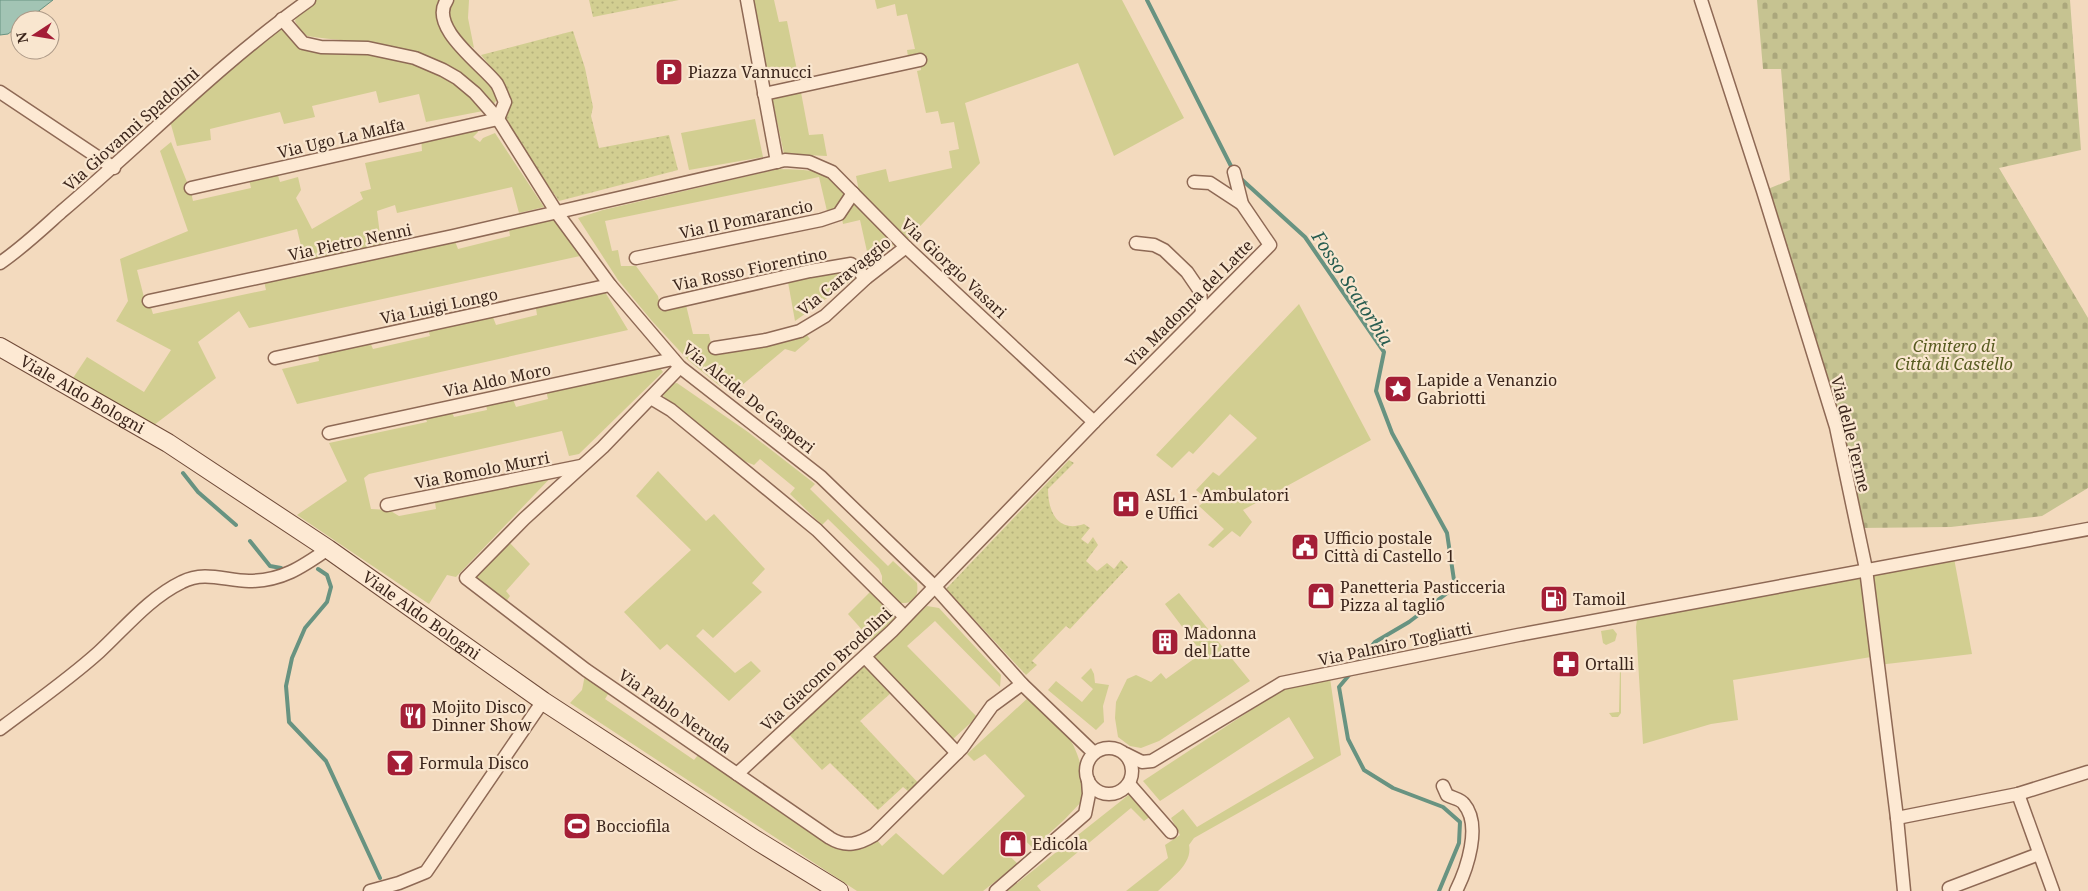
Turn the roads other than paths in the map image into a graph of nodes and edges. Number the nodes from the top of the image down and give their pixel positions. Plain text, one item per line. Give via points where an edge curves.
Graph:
1 (309, 0) edge
2 (447, 0) edge
3 (747, 0) edge
4 (1701, 0) edge
5 (282, 19) junction
6 (920, 60) dead end
7 (0, 92) edge
8 (764, 94) junction
9 (498, 119) junction
10 (777, 162) junction
11 (114, 168) junction
12 (1234, 172) dead end
13 (1194, 182) dead end
14 (191, 188) dead end
15 (853, 193) junction
16 (1242, 204) junction
17 (557, 213) junction
18 (1136, 243) dead end
19 (906, 247) junction
20 (636, 258) dead end
21 (0, 263) edge
22 (866, 278) junction
23 (610, 285) junction
24 (150, 301) dead end
25 (665, 304) dead end
26 (1202, 312) junction
27 (0, 347) edge
28 (715, 348) dead end
29 (275, 358) dead end
30 (676, 363) junction
31 (651, 398) junction
32 (1094, 422) junction
33 (329, 433) dead end
34 (583, 466) junction
35 (387, 505) dead end
36 (2088, 529) edge
37 (328, 549) junction
38 (1866, 569) junction
39 (466, 578) joint
40 (935, 587) junction
41 (905, 618) junction
42 (865, 657) junction
43 (1022, 684) junction
44 (542, 701) junction
45 (0, 729) edge
46 (957, 753) junction
47 (1094, 753) junction
48 (1126, 754) junction
49 (1152, 761) junction
50 (2088, 772) edge
51 (737, 774) junction
52 (1088, 780) junction
53 (1130, 781) junction
54 (1443, 786) dead end
55 (1107, 794) junction
56 (2018, 794) junction
57 (1085, 814) junction
58 (1897, 818) junction
59 (1171, 832) dead end
60 (2039, 854) junction
61 (370, 891) edge
62 (839, 891) edge
63 (996, 891) edge
64 (1456, 891) edge
65 (1904, 891) edge
66 (1950, 891) edge
67 (2053, 891) edge

1 - 5 street, Via Giovanni Spadolini
2 - 9 street via 444,20 456,42 497,84 504,102
3 - 8 street
4 - 38 street, Via delle Terme via 1836,427
5 - 9 street, Via Alcide De Gasperi via 304,43 391,52 443,70 475,93
5 - 11 street, Via Giovanni Spadolini
6 - 8 street
7 - 11 street
8 - 10 street
9 - 14 street, Via Ugo La Malfa
9 - 17 street, Via Alcide De Gasperi
10 - 15 street, Via Giorgio Vasari via 810,162 832,172
10 - 17 street, Via Giorgio Vasari
11 - 21 street, Via Giovanni Spadolini
12 - 16 street, Via Madonna del Latte
13 - 16 street via 1210,182
15 - 19 street, Via Giorgio Vasari
15 - 20 street, Via Il Pomarancio via 839,214
16 - 26 street, Via Madonna del Latte via 1270,245
17 - 23 street, Via Alcide De Gasperi
17 - 24 street, Via Pietro Nenni
18 - 26 street via 1164,250 1186,272 1200,291
19 - 22 street, Via Caravaggio
19 - 32 street, Via Giorgio Vasari
22 - 25 street, Via Rosso Fiorentino via 851,264
22 - 28 street, Via Caravaggio via 825,316 800,331
23 - 29 street, Via Luigi Longo
23 - 30 street, Via Alcide De Gasperi
26 - 32 street, Via Madonna del Latte
27 - 37 main road, Viale Aldo Bologni via 168,443
30 - 31 street, Via Romolo Murri
30 - 33 street, Via Aldo Moro
30 - 40 street, Via Alcide De Gasperi via 815,472
31 - 34 street, Via Romolo Murri
31 - 41 street via 671,410 817,530
32 - 40 street
34 - 35 street, Via Romolo Murri
34 - 39 street, Via Romolo Murri via 524,519
36 - 38 street, Via Palmiro Togliatti
37 - 44 main road, Viale Aldo Bologni
37 - 45 street via 293,572 273,578 247,581 211,575 179,583 154,600 80,668
38 - 49 street, Via Palmiro Togliatti via 1282,684
38 - 58 street, Via delle Terme
39 - 51 street, Via Pablo Neruda via 586,670
40 - 41 street, Via Giacomo Brodolini
40 - 43 street, Via Alcide De Gasperi
41 - 42 street, Via Giacomo Brodolini
42 - 46 street
42 - 51 street, Via Giacomo Brodolini
43 - 46 street via 992,706
43 - 47 street, Via Alcide De Gasperi
44 - 61 street via 426,872
44 - 62 main road, Viale Aldo Bologni
46 - 51 street, Via Pablo Neruda via 874,835 862,843 851,845 833,840
47 - 48 street via 1112,748
47 - 52 street via 1086,766
48 - 49 street via 1142,762
48 - 53 street via 1132,766
49 - 53 street, Via Palmiro Togliatti
50 - 56 street
52 - 55 street via 1096,790
52 - 57 street
53 - 55 street via 1119,792
53 - 59 street
54 - 64 street via 1447,795 1463,801 1472,825 1468,864
55 - 57 street via 1094,800
56 - 58 street
56 - 60 street
57 - 63 street
58 - 65 street, Via delle Terme
60 - 66 street via 1949,888
60 - 67 street

